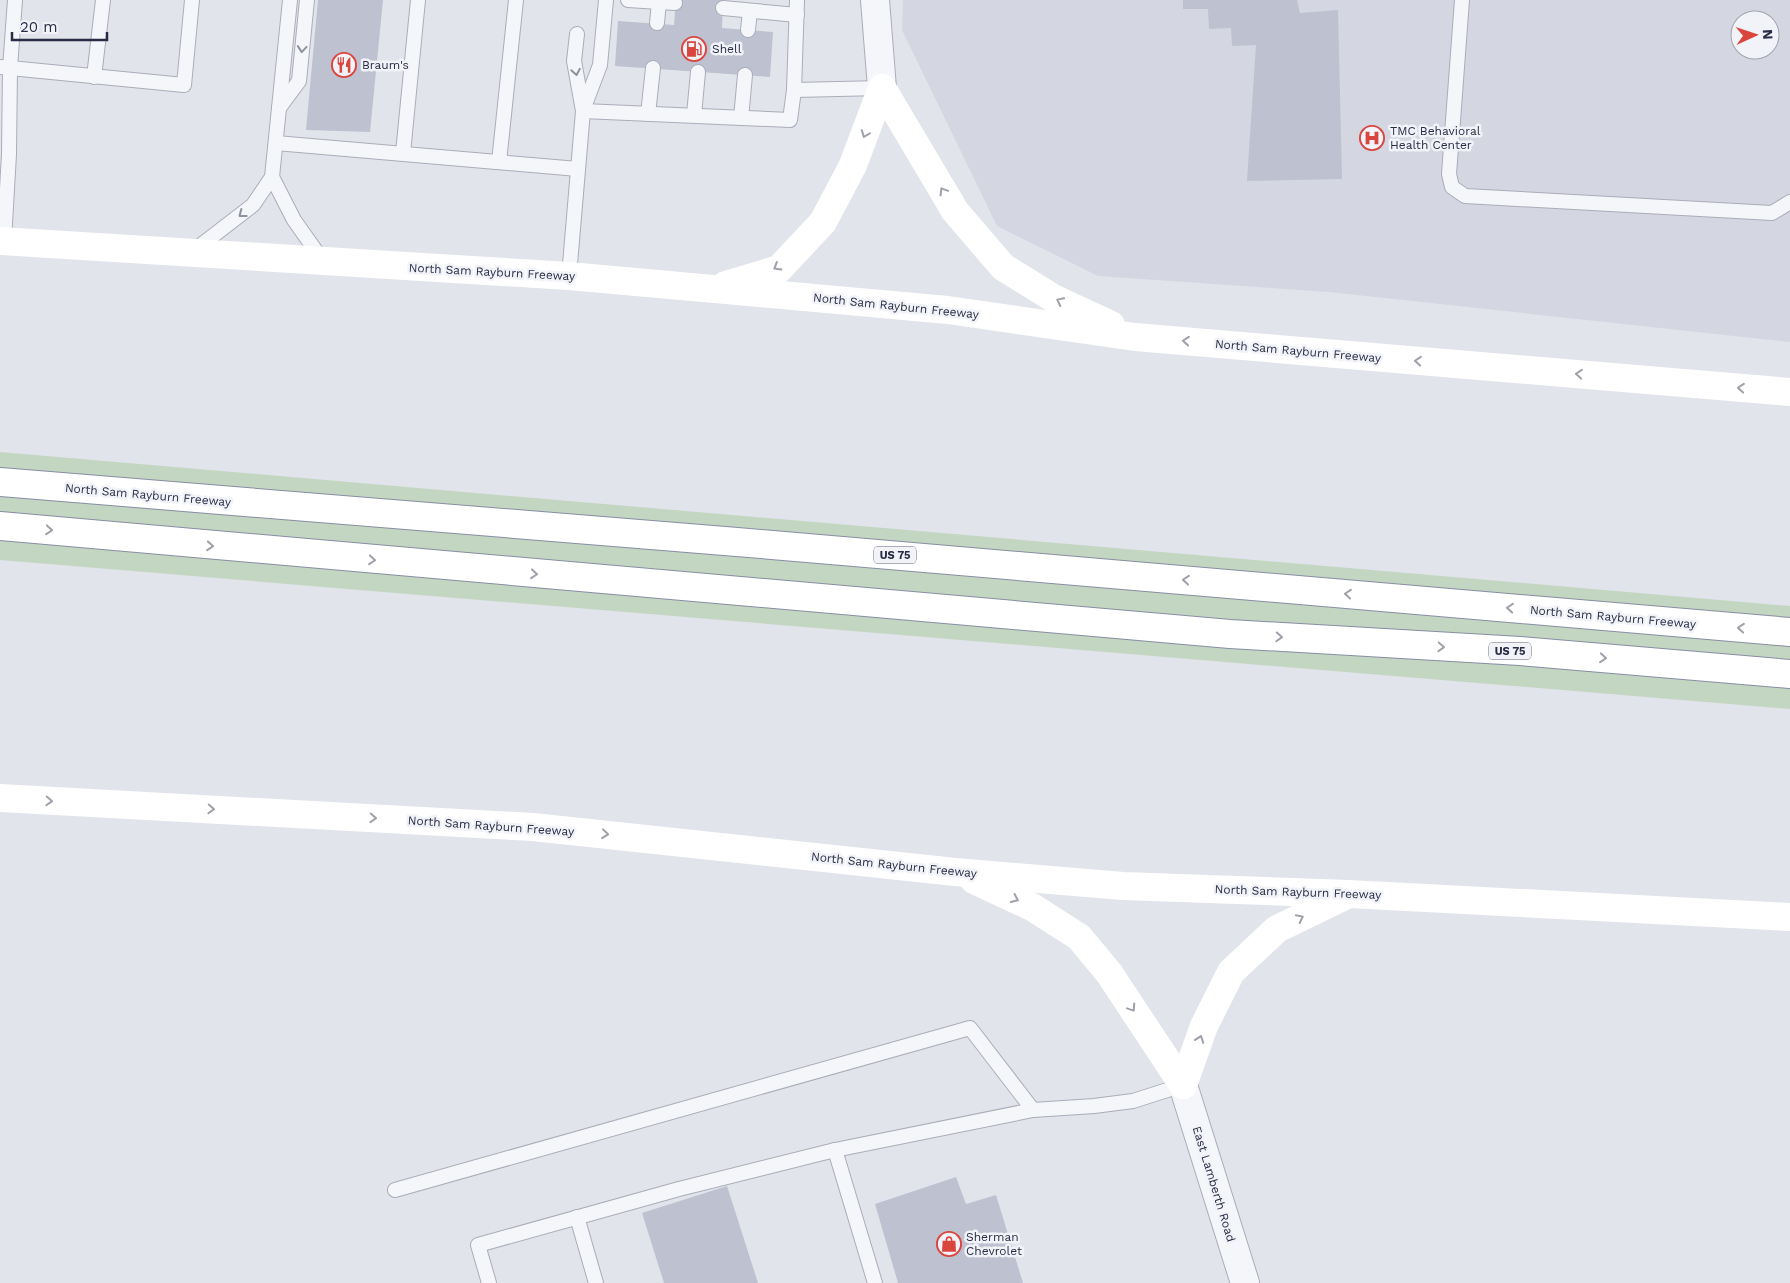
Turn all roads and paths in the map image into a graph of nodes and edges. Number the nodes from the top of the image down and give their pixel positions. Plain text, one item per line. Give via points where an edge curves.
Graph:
1 (15, 0) edge
2 (103, 0) edge
3 (192, 0) edge
4 (290, 0) edge
5 (307, 0) edge
6 (418, 0) edge
7 (516, 0) edge
8 (606, 0) edge
9 (628, 0) edge
10 (797, 0) edge
11 (875, 0) edge
12 (1462, 0) edge
13 (659, 2) junction
14 (675, 3) dead end
15 (723, 8) dead end
16 (750, 10) junction
17 (797, 15) junction
18 (657, 23) dead end
19 (748, 30) dead end
20 (576, 34) dead end
21 (5, 68) edge
22 (653, 68) dead end
23 (698, 72) dead end
24 (745, 75) dead end
25 (94, 77) junction
26 (882, 88) junction
27 (794, 90) junction
28 (279, 108) junction
29 (583, 111) junction
30 (648, 114) junction
31 (694, 115) junction
32 (741, 118) junction
33 (276, 143) junction
34 (402, 153) junction
35 (499, 162) junction
36 (578, 169) junction
37 (272, 177) junction
38 (1790, 202) edge
39 (2, 241) edge
40 (189, 254) junction
41 (324, 262) junction
42 (569, 276) junction
43 (714, 289) junction
44 (1135, 337) junction
45 (1790, 392) edge
46 (0, 482) edge
47 (0, 526) edge
48 (1790, 632) edge
49 (1790, 674) edge
50 (0, 798) edge
51 (955, 872) junction
52 (1349, 894) junction
53 (1790, 917) edge
54 (1183, 1085) junction
55 (1033, 1110) junction
56 (836, 1150) junction
57 (395, 1190) dead end
58 (577, 1217) junction
59 (489, 1283) edge
60 (596, 1283) edge
61 (875, 1283) edge
62 (1244, 1283) edge

1 - 21 lane
2 - 25 lane
3 - 25 lane via 184,85
4 - 28 lane
5 -> 28 lane via 299,81
6 - 34 lane
7 - 35 lane
8 - 29 lane via 600,65
9 - 13 lane
10 - 17 lane
11 - 26 street
12 - 38 lane via 1449,174 1452,187 1465,196 1772,213
13 - 14 lane
13 - 18 lane
15 - 16 lane
16 - 17 lane
16 - 19 lane
17 - 27 lane
20 -> 29 lane via 574,61
21 - 25 lane
21 - 39 lane via 9,154
22 - 30 lane
23 - 31 lane
24 - 32 lane
26 - 27 lane
26 -> 43 main road via 853,165 823,222 779,269
44 -> 26 main road via 1053,298 1003,266 955,211
27 - 32 lane via 790,120
28 - 33 lane
29 - 30 lane
29 - 36 lane
30 - 31 lane
31 - 32 lane
33 - 34 lane
33 - 37 lane
34 - 35 lane
35 - 36 lane
36 - 42 lane
37 -> 40 lane via 254,206
37 - 41 lane via 294,220
39 - 40 main road, North Sam Rayburn Freeway
40 - 41 main road, North Sam Rayburn Freeway
41 - 42 main road, North Sam Rayburn Freeway
42 - 43 main road, North Sam Rayburn Freeway
43 - 44 main road, North Sam Rayburn Freeway via 948,310
45 -> 44 main road, North Sam Rayburn Freeway
48 -> 46 main road, North Sam Rayburn Freeway / US 75
47 -> 49 main road, US 75 via 1230,634 1520,651
50 -> 51 main road, North Sam Rayburn Freeway via 534,827
51 - 52 main road, North Sam Rayburn Freeway via 1123,886
51 -> 54 main road via 1032,907 1079,937 1108,973
52 - 53 main road, North Sam Rayburn Freeway
54 -> 52 main road via 1204,1026 1231,972 1277,929
54 - 55 lane via 1133,1101
54 - 62 street, East Lamberth Road
55 - 56 lane
55 - 57 lane via 970,1028
56 - 58 lane
56 - 61 lane
58 - 59 lane via 478,1245
58 - 60 lane

